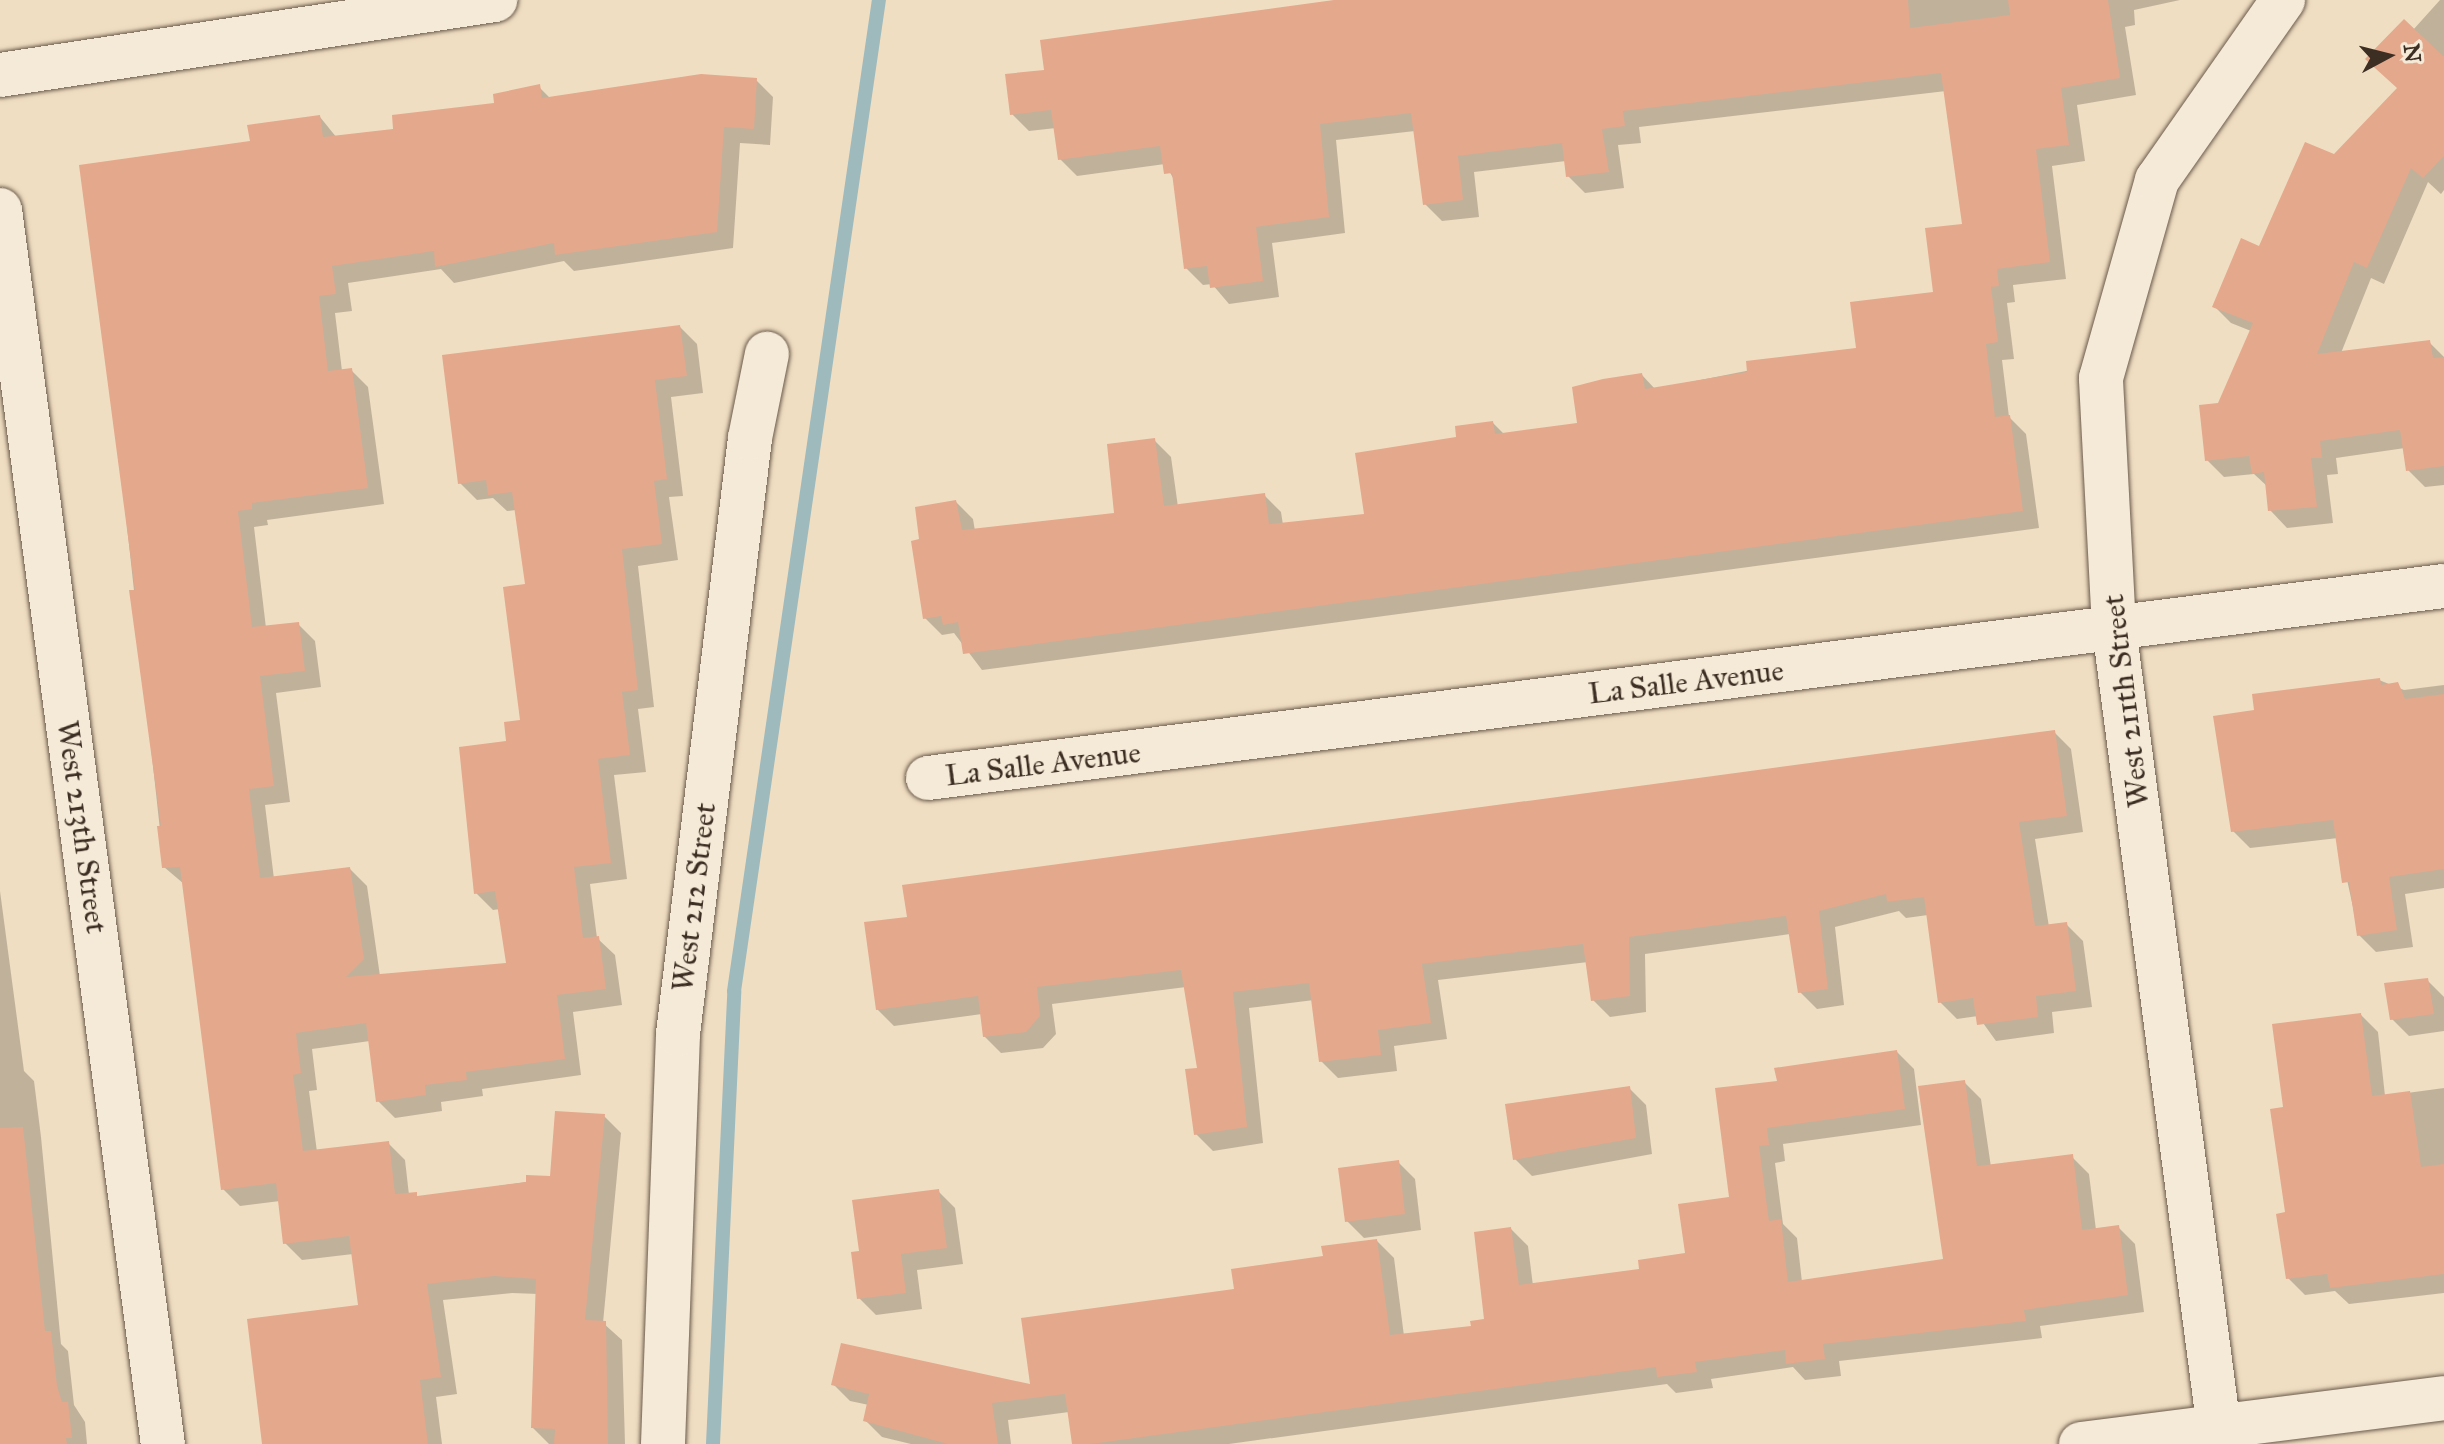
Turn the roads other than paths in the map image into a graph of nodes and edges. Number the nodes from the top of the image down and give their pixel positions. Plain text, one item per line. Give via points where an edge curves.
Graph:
1 (495, 0) edge
2 (2283, 0) edge
3 (0, 75) edge
4 (0, 210) edge
5 (767, 354) dead end
6 (2444, 586) edge
7 (2114, 628) junction
8 (928, 778) dead end
9 (2444, 1398) edge
10 (2220, 1435) edge
11 (163, 1444) edge
12 (663, 1444) edge
13 (2081, 1444) edge

1 - 3 street
2 - 7 street, West 211th Street via 2157,180 2101,378
4 - 11 street, West 213th Street
5 - 12 street, West 212 Street via 750,438 678,1034
6 - 7 street, La Salle Avenue
7 - 8 street, La Salle Avenue
7 - 10 street, West 211th Street
9 - 10 street
10 - 13 street

